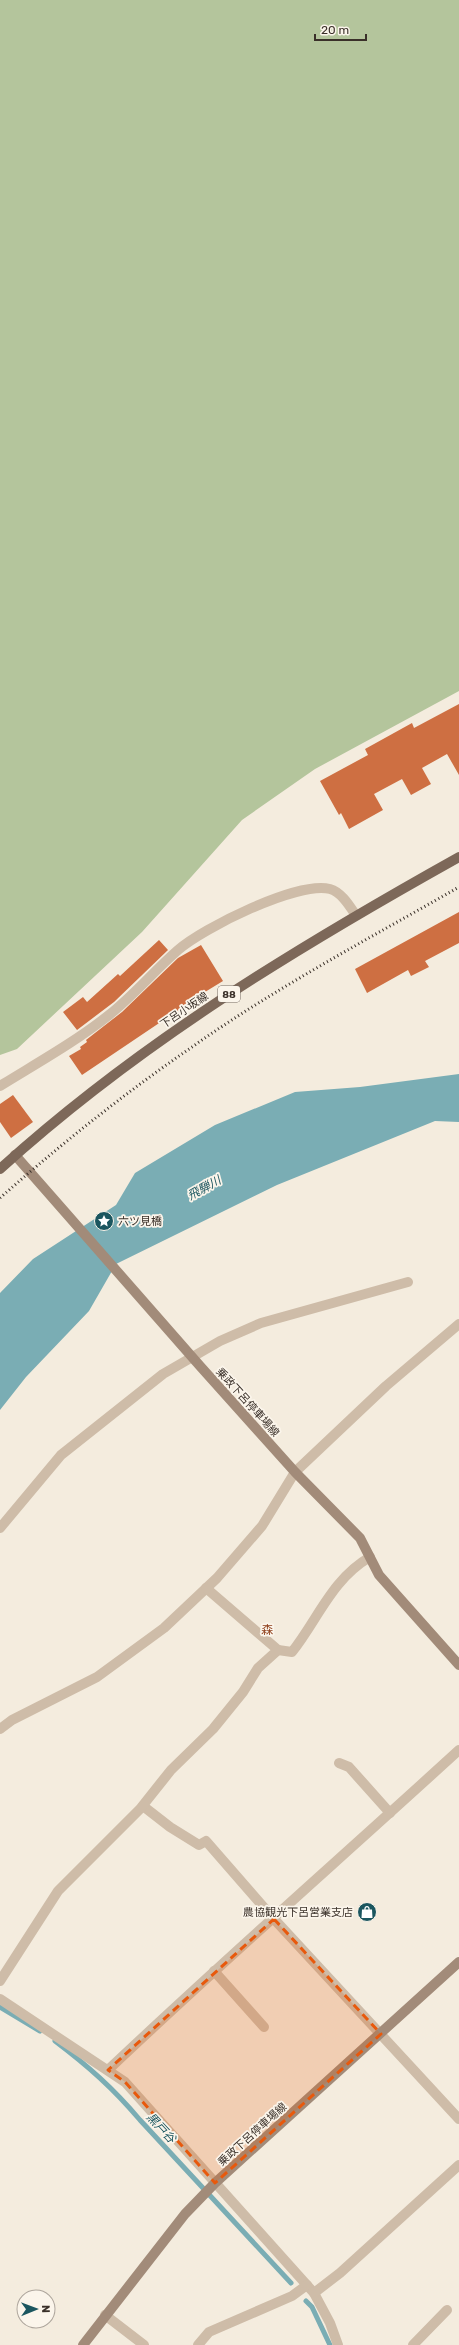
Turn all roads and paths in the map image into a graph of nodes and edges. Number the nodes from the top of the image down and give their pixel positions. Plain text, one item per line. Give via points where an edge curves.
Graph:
1 (459, 857) edge
2 (355, 914) junction
3 (0, 1086) edge
4 (16, 1155) junction
5 (0, 1169) edge
6 (408, 1282) dead end
7 (459, 1324) edge
8 (295, 1472) junction
9 (0, 1528) edge
10 (370, 1557) junction
11 (206, 1588) junction
12 (278, 1650) junction
13 (459, 1665) edge
14 (0, 1730) edge
15 (459, 1750) edge
16 (338, 1763) dead end
17 (143, 1806) junction
18 (390, 1813) junction
19 (274, 1918) junction
20 (459, 1962) edge
21 (214, 1971) junction
22 (0, 1981) edge
23 (0, 1999) edge
24 (264, 2026) dead end
25 (382, 2034) junction
26 (108, 2070) junction
27 (459, 2119) edge
28 (459, 2165) edge
29 (216, 2183) junction
30 (307, 2285) junction
31 (314, 2293) junction
32 (447, 2310) dead end
33 (105, 2315) junction
34 (83, 2345) edge
35 (144, 2345) edge
36 (198, 2345) edge
37 (338, 2345) edge
38 (414, 2345) edge

1 - 2 main road, 下呂小坂線 / 88
2 - 3 street via 342,896 331,890 318,888 294,892 242,913 189,942 111,1014 81,1036
2 - 4 main road, 下呂小坂線 / 88 via 185,1022 74,1104
4 - 5 main road, 下呂小坂線 / 88
4 - 8 main road, 乗政下呂停車場線
6 - 9 street via 261,1323 220,1341 163,1374 61,1455
7 - 8 street via 386,1386
8 - 10 main road, 乗政下呂停車場線 via 360,1538
8 - 11 street via 262,1526
10 - 12 street via 357,1565 332,1590 292,1652
10 - 13 main road, 乗政下呂停車場線 via 379,1575
11 - 12 street
11 - 14 street via 164,1628 97,1677 12,1720
12 - 17 street via 258,1668 243,1692 213,1729 171,1770
15 - 18 street
16 - 18 street via 349,1767
17 - 19 street via 170,1828 199,1845 206,1842
17 - 22 street via 58,1891
18 - 19 street
19 - 21 street
19 - 25 street
20 - 25 main road, 乗政下呂停車場線
21 - 24 street
21 - 26 street
23 - 26 street
25 - 27 street
25 - 29 main road, 乗政下呂停車場線
26 - 29 street via 125,2082
28 - 31 street via 340,2273
29 - 30 street
29 - 33 main road, 乗政下呂停車場線 via 185,2214
30 - 31 street
30 - 36 street via 292,2296 214,2329
31 - 37 street
32 - 38 street
33 - 34 main road, 乗政下呂停車場線
33 - 35 street

